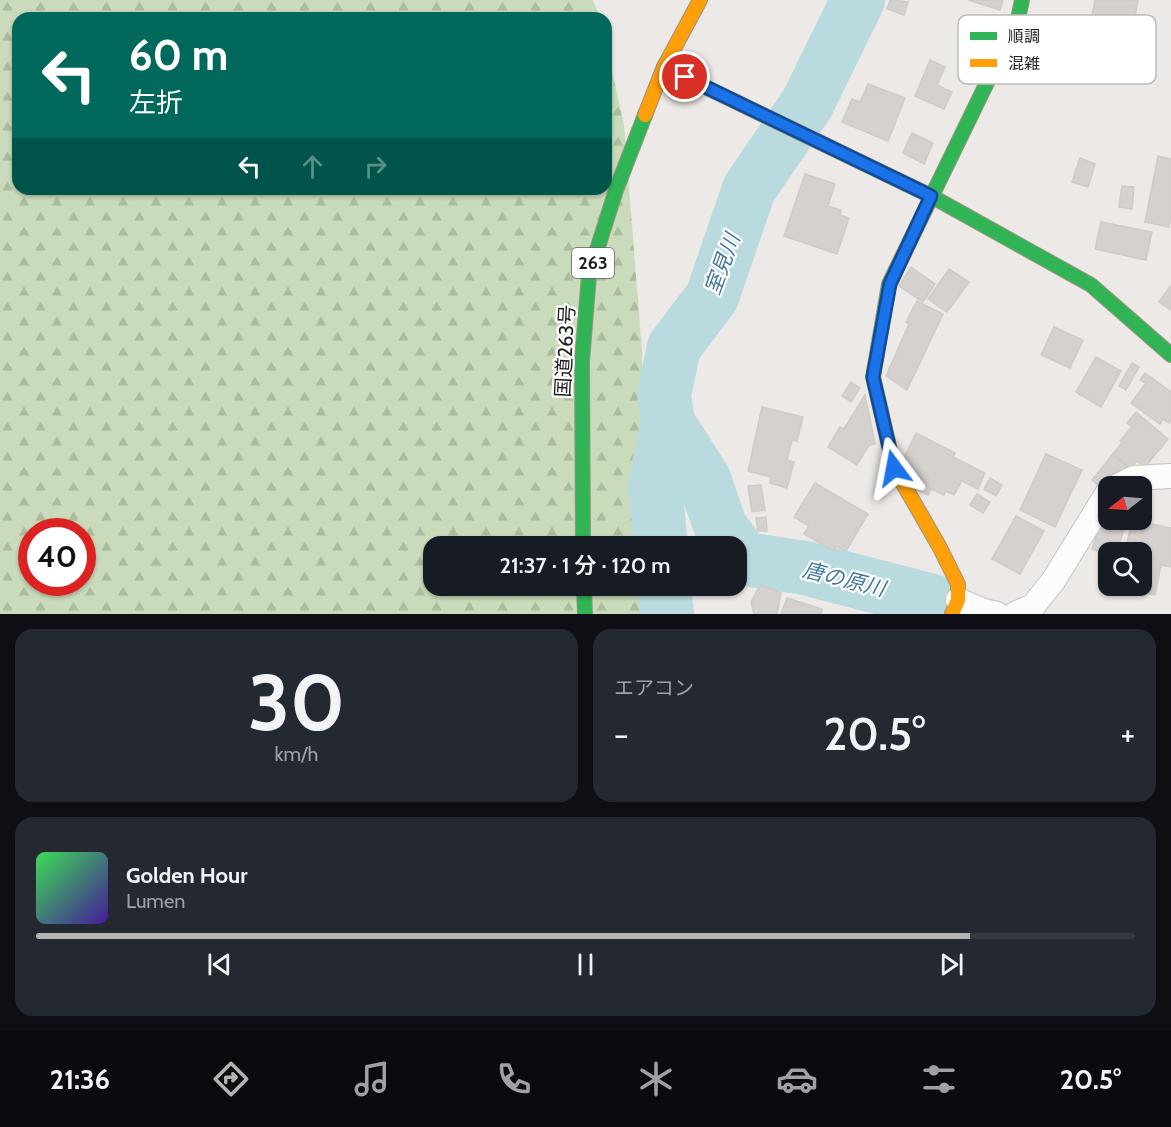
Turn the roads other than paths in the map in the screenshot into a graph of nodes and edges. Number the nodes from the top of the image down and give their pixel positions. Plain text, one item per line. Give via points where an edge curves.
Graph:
1 (700, 0) edge
2 (1022, 0) edge
3 (1019, 15) edge
4 (664, 67) junction
5 (986, 84) edge
6 (931, 196) junction
7 (1171, 355) edge
8 (1171, 476) edge
9 (1152, 477) edge
10 (1098, 508) edge
11 (583, 536) edge
12 (584, 596) edge
13 (955, 607) edge
14 (585, 614) edge
15 (997, 614) edge
16 (1015, 614) edge

1 - 4 main road, 国道263号 / 263
2 - 3 main road
4 - 6 main road
4 - 11 main road, 国道263号 / 263 via 615,190 589,275 582,361
5 - 6 main road
6 - 7 main road via 1091,285
6 - 13 main road via 890,284 873,377 894,468 958,584
8 - 9 street
10 - 16 street via 1053,581 1033,606
12 - 14 main road
13 - 15 street

